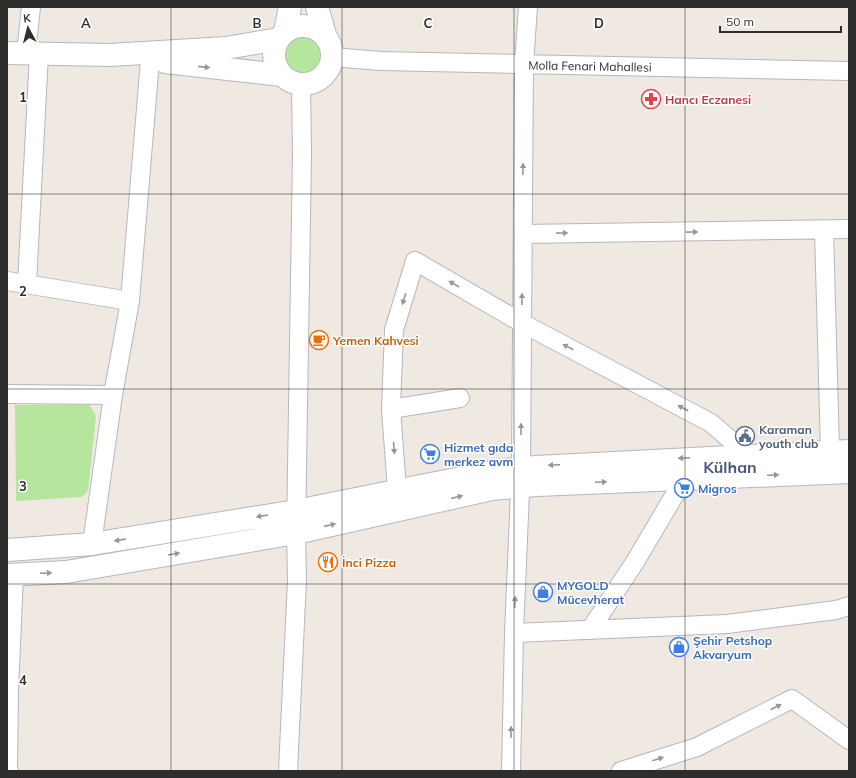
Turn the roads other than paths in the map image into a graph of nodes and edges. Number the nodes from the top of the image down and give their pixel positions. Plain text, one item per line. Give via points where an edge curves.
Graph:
1 (31, 7) edge
2 (290, 7) edge
3 (317, 7) edge
4 (528, 7) edge
5 (282, 35) junction
6 (329, 47) junction
7 (24, 54) edge
8 (110, 55) junction
9 (150, 60) junction
10 (524, 64) junction
11 (849, 71) edge
12 (281, 75) junction
13 (301, 84) junction
14 (849, 229) edge
15 (824, 230) junction
16 (522, 234) junction
17 (7, 281) edge
18 (27, 284) junction
19 (130, 301) junction
20 (522, 323) junction
21 (7, 394) edge
22 (113, 395) junction
23 (460, 398) dead end
24 (391, 409) junction
25 (840, 451) edge
26 (748, 455) junction
27 (849, 472) edge
28 (521, 478) junction
29 (684, 479) junction
30 (398, 500) junction
31 (296, 511) junction
32 (296, 533) junction
33 (92, 544) junction
34 (7, 550) edge
35 (10, 575) edge
36 (849, 606) edge
37 (590, 630) junction
38 (514, 633) junction
39 (849, 740) edge
40 (8, 769) edge
41 (288, 771) edge
42 (511, 771) edge
43 (621, 771) edge

1 - 7 street
2 - 5 main road
3 - 6 main road
4 - 10 street
5 - 6 main road via 293,28 311,28 319,32
5 - 8 main road via 226,48
5 - 12 main road via 275,46 274,57 276,68
6 - 10 street, Molla Fenari Mahallesi via 381,61
6 - 13 main road via 330,66 325,74 310,84
7 - 8 main road
7 - 18 street
8 - 9 main road
9 -> 12 main road
9 - 19 street
10 - 11 street, Molla Fenari Mahallesi
16 -> 10 street
12 - 13 main road via 293,83
13 - 31 street
14 - 15 street
16 -> 15 street
15 - 25 street
20 -> 16 street
17 - 18 street
18 - 19 street
19 - 22 street
20 -> 24 street via 415,261 394,330
26 -> 20 street via 711,423
28 -> 20 street
21 - 22 street
22 - 33 street
23 - 24 street
24 -> 30 street
25 - 26 main road
26 -> 28 main road via 551,466
29 -> 27 main road
28 -> 29 main road via 537,485
28 - 30 main road via 492,489
38 -> 28 street
29 - 37 street via 635,562
30 - 31 main road
32 -> 30 main road
31 - 32 street
31 -> 33 main road
35 -> 32 main road via 66,572
32 - 41 street via 297,580
33 - 34 main road
35 - 40 street
36 - 37 street via 836,610 727,624
37 - 38 street
42 -> 38 street
43 -> 39 street via 697,748 792,699

